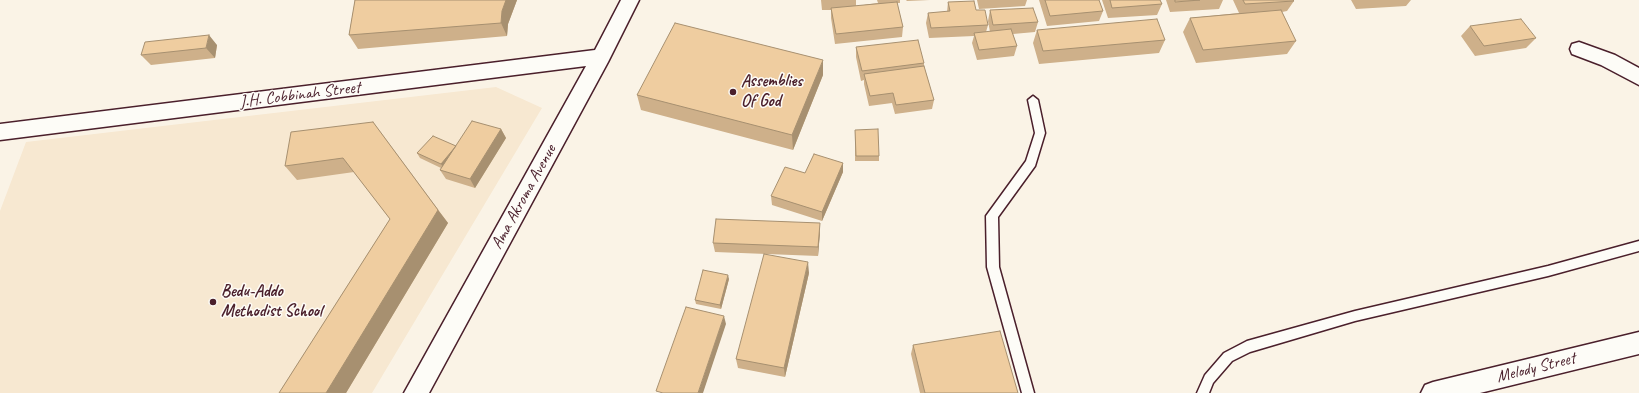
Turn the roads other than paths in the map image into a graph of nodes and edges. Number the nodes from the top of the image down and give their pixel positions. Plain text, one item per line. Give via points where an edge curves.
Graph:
1 (630, 0) edge
2 (1579, 49) dead end
3 (601, 57) junction
4 (1639, 77) edge
5 (1033, 100) dead end
6 (0, 132) edge
7 (1639, 246) edge
8 (1639, 343) edge
9 (416, 393) edge
10 (1028, 393) edge
11 (1203, 393) edge
12 (1433, 393) edge

1 - 3 street, Ama Akroma Avenue
2 - 4 street via 1608,60
3 - 6 street, J.H. Cobbinah Street
3 - 9 street, Ama Akroma Avenue
5 - 10 lane via 1040,133 1031,163 992,216 993,267
7 - 11 lane via 1548,271 1355,316 1247,347 1228,357 1209,379
8 - 12 street, Melody Street

